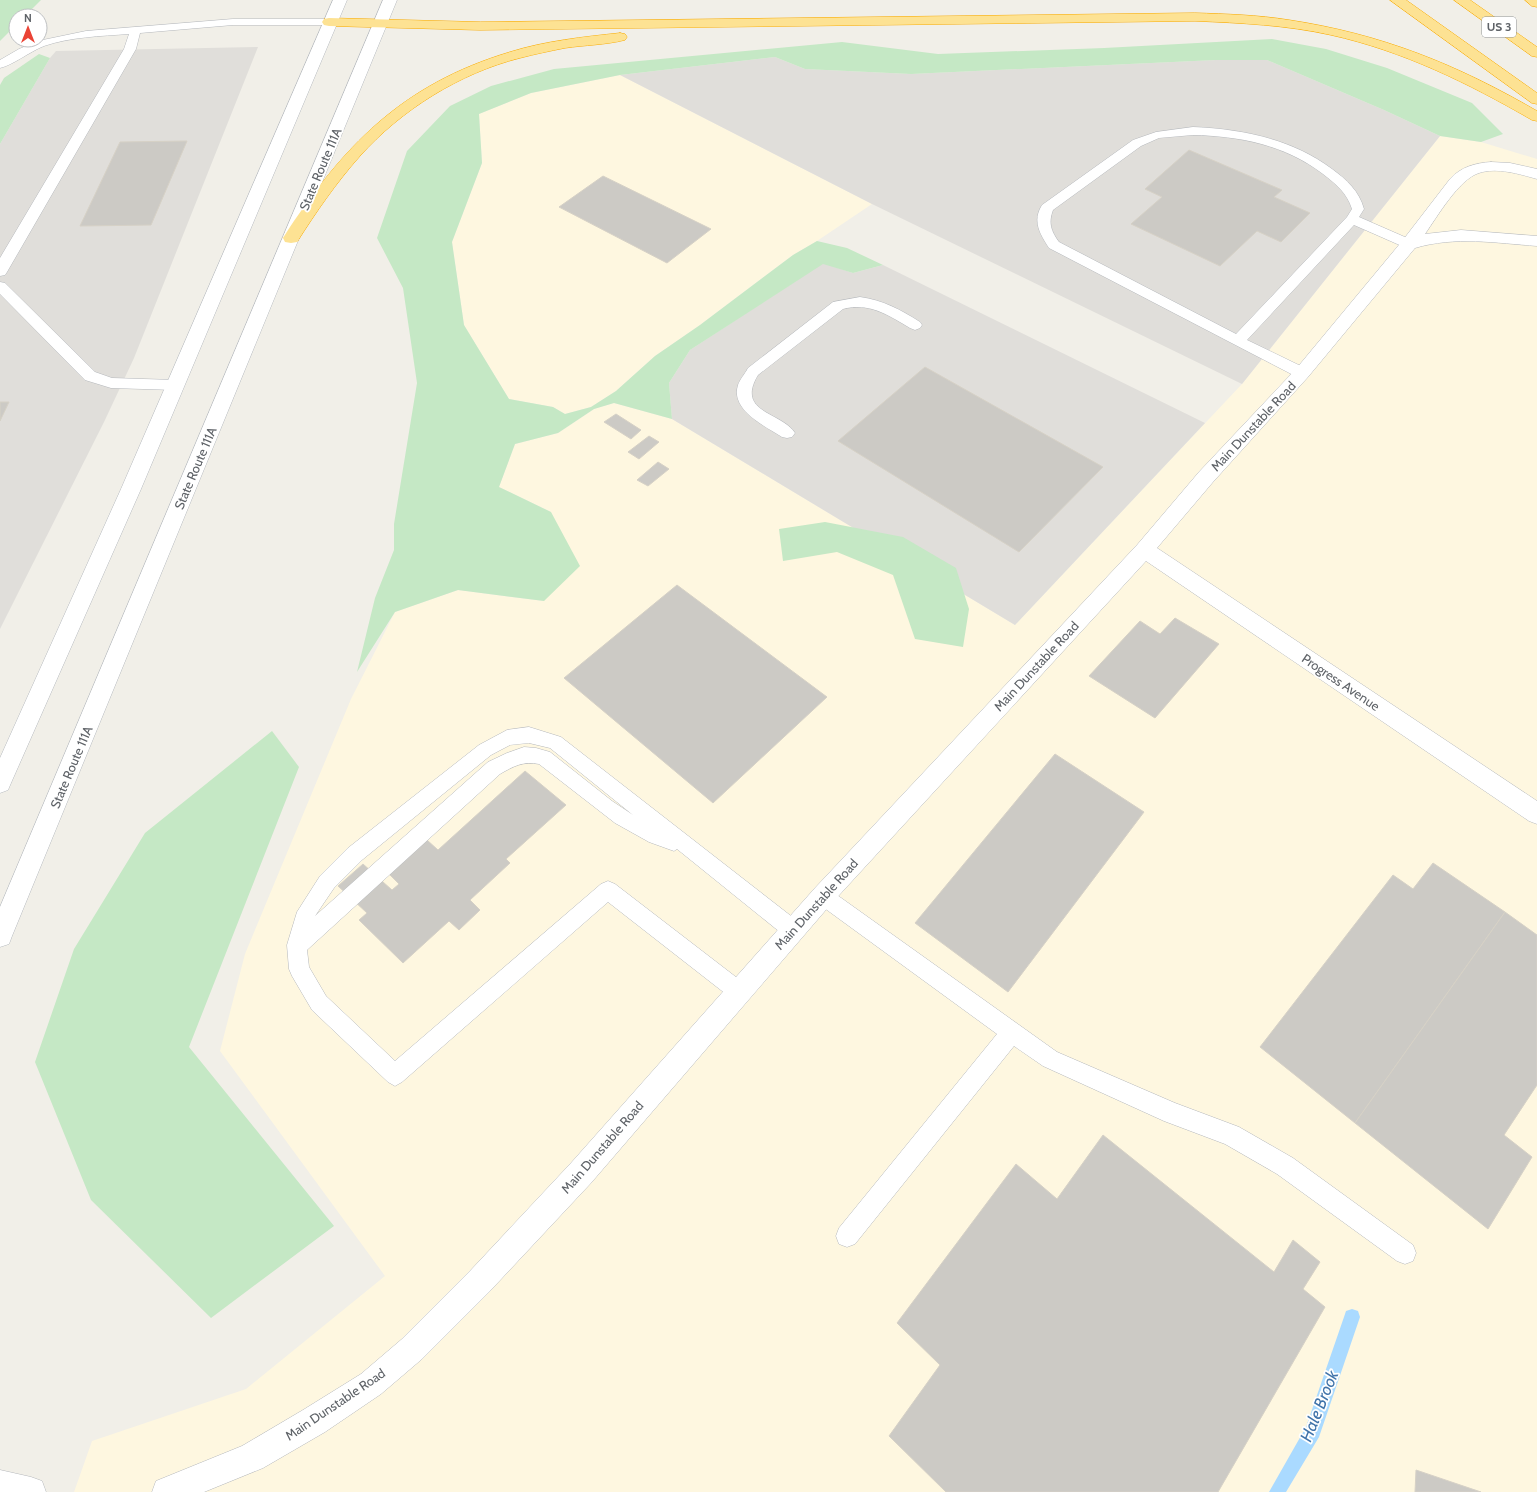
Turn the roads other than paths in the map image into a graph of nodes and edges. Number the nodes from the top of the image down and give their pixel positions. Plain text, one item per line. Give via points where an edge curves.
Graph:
1 (340, 0) edge
2 (390, 0) edge
3 (1397, 0) edge
4 (1461, 0) edge
5 (1532, 0) edge
6 (1537, 3) edge
7 (1110, 18) junction
8 (329, 22) junction
9 (380, 24) junction
10 (136, 29) junction
11 (1537, 53) edge
12 (0, 65) edge
13 (1537, 100) edge
14 (1537, 117) edge
15 (1537, 174) edge
16 (1352, 219) junction
17 (291, 238) junction
18 (1537, 241) edge
19 (1409, 244) junction
20 (0, 272) edge
21 (0, 286) edge
22 (915, 325) dead end
23 (1238, 341) junction
24 (1302, 373) junction
25 (175, 385) junction
26 (787, 433) dead end
27 (1144, 550) junction
28 (0, 783) edge
29 (1537, 814) edge
30 (685, 845) junction
31 (823, 896) junction
32 (793, 930) junction
33 (0, 936) edge
34 (297, 945) junction
35 (738, 991) junction
36 (1012, 1032) junction
37 (848, 1236) dead end
38 (1405, 1253) dead end
39 (0, 1485) edge
40 (31, 1492) edge
41 (167, 1492) edge

1 - 8 main road
2 - 9 main road, State Route 111A
3 - 13 highway
4 - 11 highway, US 3
5 - 6 highway
7 - 9 highway via 480,26
7 - 14 highway via 1255,19 1346,33 1438,64 1495,92
7 - 17 highway via 629,36 578,42 524,53 455,77 395,114 342,165 317,197
8 - 9 highway
8 - 10 lane via 233,22
8 - 25 main road
9 - 17 main road, State Route 111A
10 - 12 lane via 86,34 42,43
10 - 20 lane via 130,49
15 - 19 main road, Main Dunstable Road via 1498,166 1464,173
16 - 19 lane
16 - 23 lane
16 - 23 lane via 1358,209 1356,199 1344,184 1314,162 1284,148 1252,138 1190,131 1159,135 1140,141 1047,208 1042,220 1046,233 1054,245
17 - 33 main road, State Route 111A
18 - 19 main road via 1461,235 1430,238
19 - 24 main road, Main Dunstable Road
21 - 25 lane via 90,376 112,384
22 - 26 lane via 888,308 870,302 851,301 838,306 753,372 745,386 744,398 751,408
23 - 24 lane
24 - 27 main road, Main Dunstable Road via 1206,476
25 - 28 main road
27 - 29 main road, Progress Avenue
27 - 31 main road, Main Dunstable Road
30 - 32 lane
30 - 34 lane via 659,838 627,823 544,758 531,754 517,756 494,768
30 - 34 lane via 555,742 529,735 507,738 485,750 355,854 327,882 307,912
31 - 32 main road, Main Dunstable Road
31 - 36 lane
32 - 35 main road, Main Dunstable Road
34 - 35 lane via 299,969 319,1003 395,1075 608,890
35 - 41 main road, Main Dunstable Road via 581,1173 412,1349 371,1384 314,1421 252,1457
36 - 37 lane
36 - 38 lane via 1050,1060 1172,1113 1231,1135 1285,1166
39 - 40 main road

